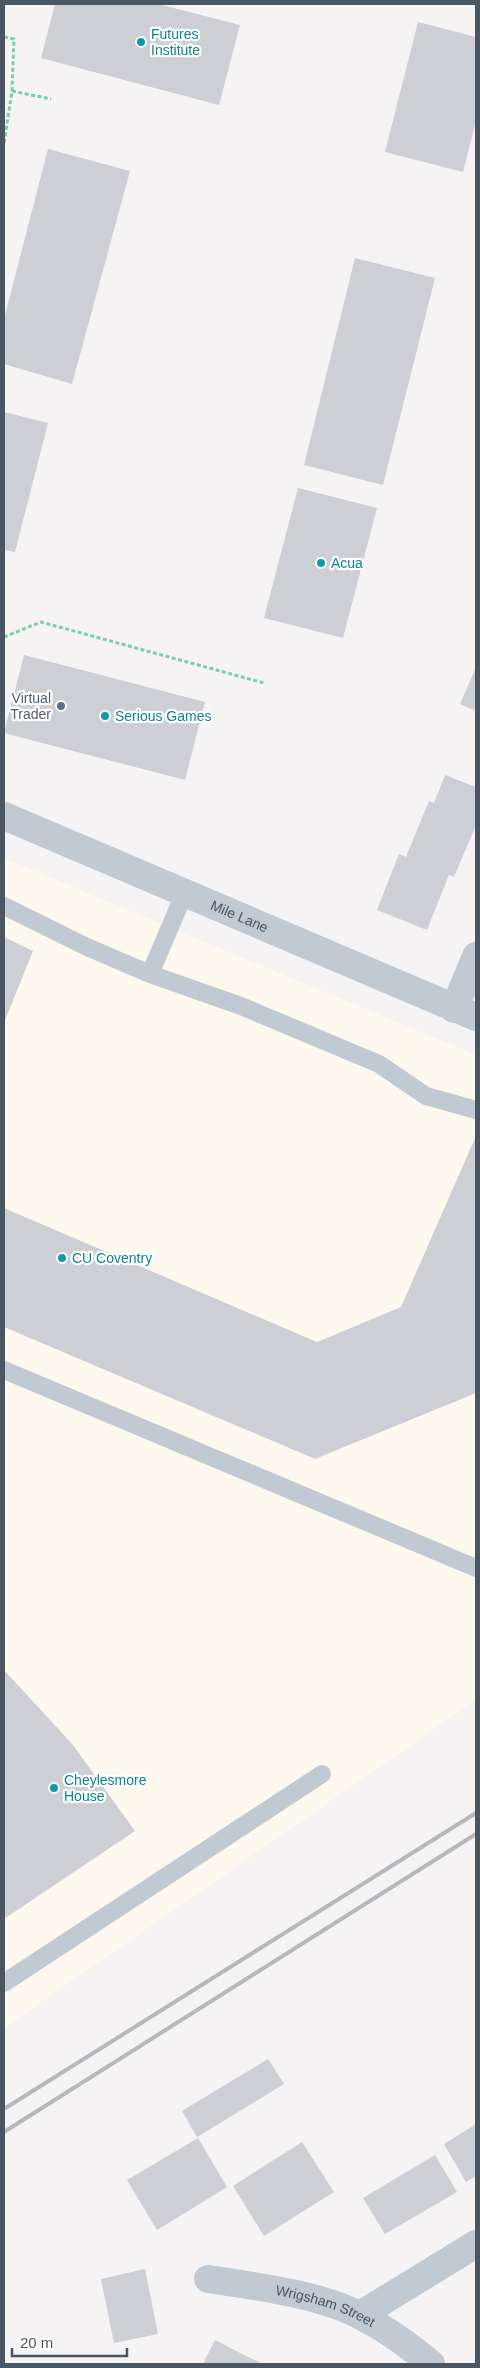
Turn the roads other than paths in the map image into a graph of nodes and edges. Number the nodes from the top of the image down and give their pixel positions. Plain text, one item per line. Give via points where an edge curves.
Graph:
1 (4, 816) edge
2 (185, 892) junction
3 (4, 906) edge
4 (476, 956) edge
5 (150, 974) junction
6 (465, 1013) edge
7 (476, 1110) edge
8 (4, 1370) edge
9 (476, 1568) edge
10 (322, 1774) dead end
11 (4, 1982) edge
12 (476, 2244) edge
13 (208, 2279) dead end
14 (360, 2314) junction
15 (431, 2364) edge

1 - 2 street, Mile Lane
2 - 5 lane
2 - 6 street, Mile Lane
3 - 5 lane
4 - 6 street
5 - 7 lane via 242,1006 379,1064 426,1096
8 - 9 lane
10 - 11 lane
12 - 14 street
13 - 14 street, Wrigsham Street via 293,2294
14 - 15 street, Wrigsham Street

